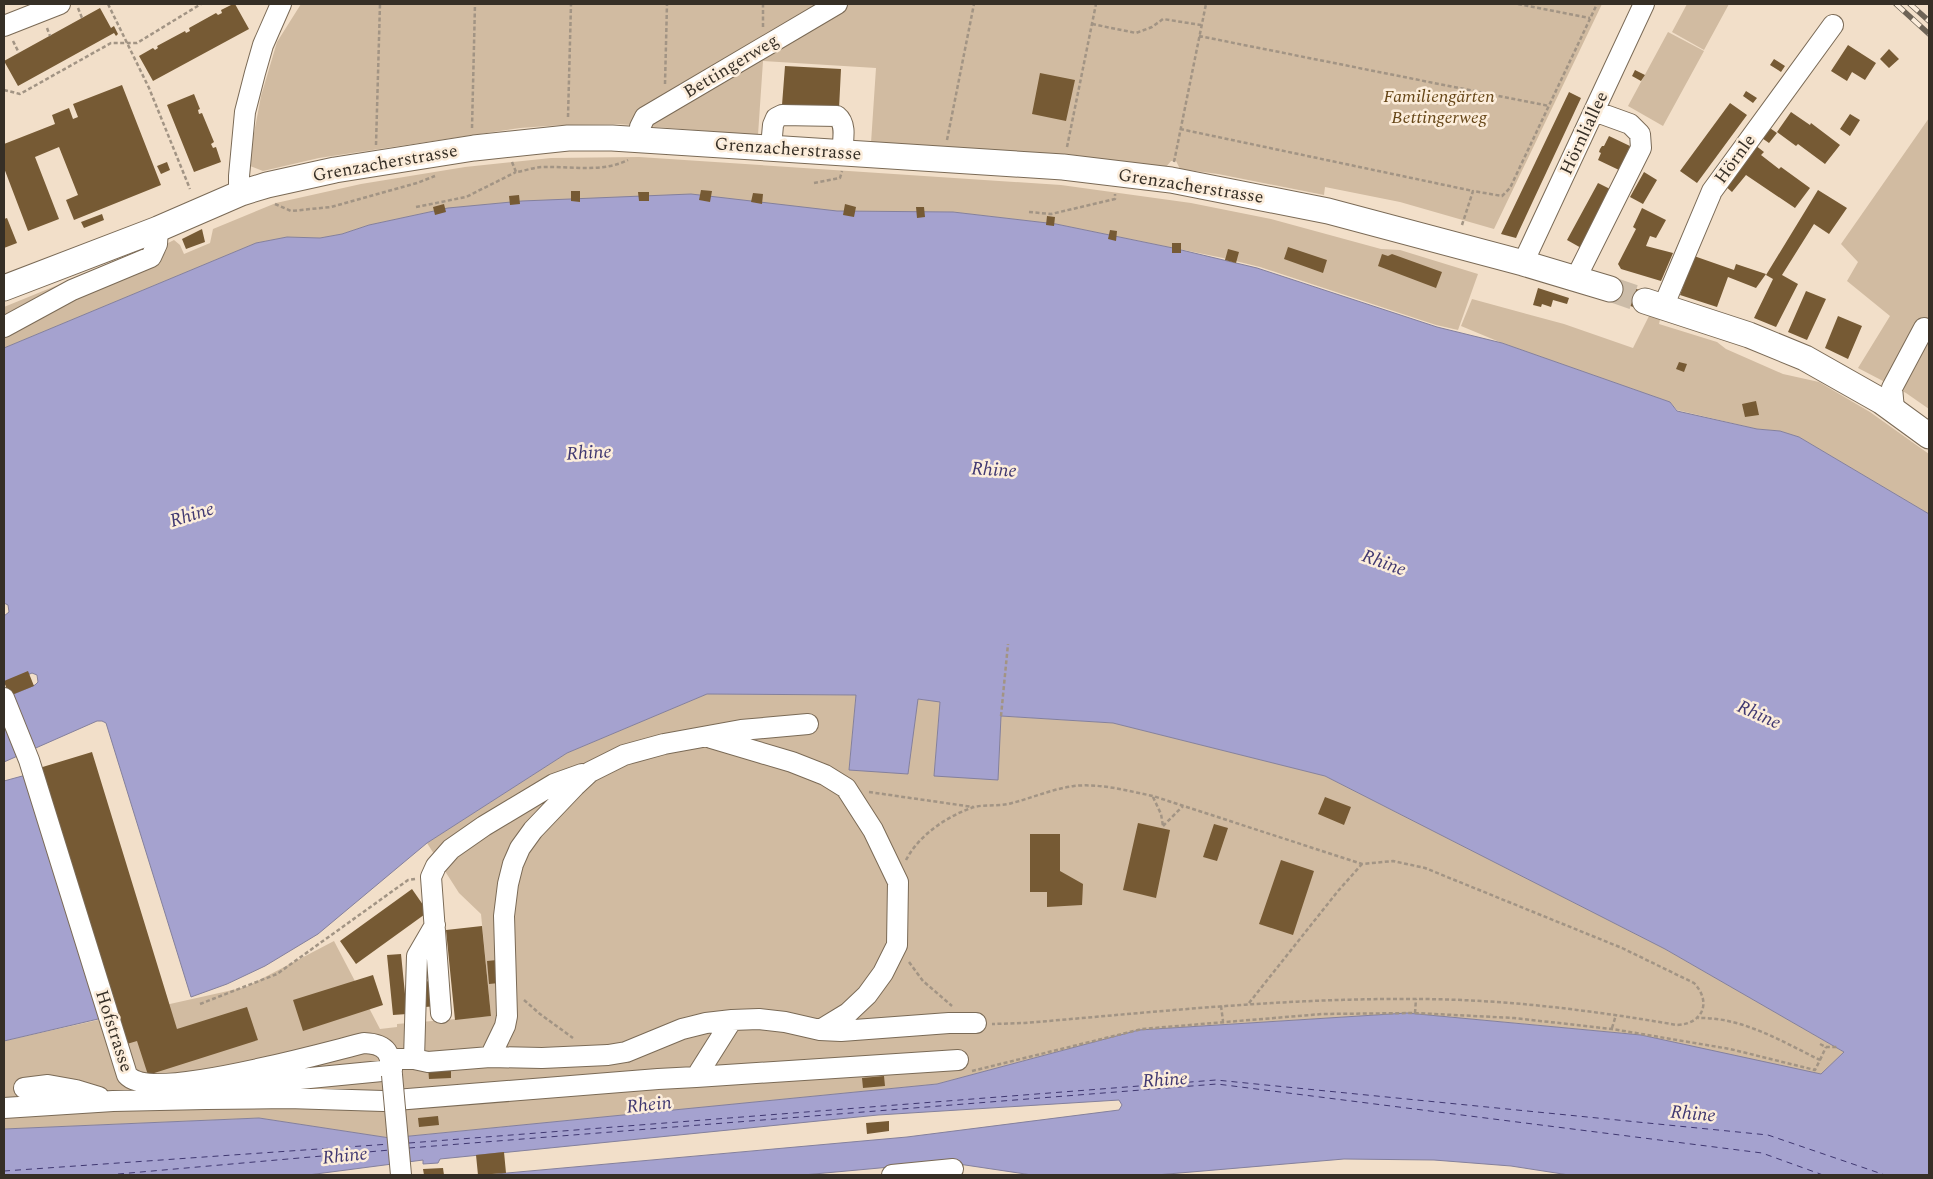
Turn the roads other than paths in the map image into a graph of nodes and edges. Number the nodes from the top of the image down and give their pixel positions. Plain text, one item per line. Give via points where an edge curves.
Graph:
1 (60, 4) edge
2 (837, 4) edge
3 (1644, 4) edge
4 (276, 5) edge
5 (1833, 25) dead end
6 (4, 26) edge
7 (1594, 111) junction
8 (635, 148) junction
9 (771, 148) junction
10 (842, 160) junction
11 (241, 194) junction
12 (158, 229) junction
13 (1523, 263) junction
14 (1579, 279) junction
15 (4, 288) edge
16 (1610, 289) tunnel mouth
17 (1654, 304) joint
18 (4, 327) edge
19 (1924, 328) dead end
20 (1894, 410) junction
21 (1929, 436) edge
22 (4, 698) edge
23 (808, 724) dead end
24 (706, 737) junction
25 (590, 772) junction
26 (435, 925) junction
27 (441, 1013) dead end
28 (732, 1020) junction
29 (976, 1023) road end
30 (820, 1030) junction
31 (490, 1057) junction
32 (414, 1059) junction
33 (958, 1060) road end
34 (392, 1068) junction
35 (696, 1077) junction
36 (24, 1088) dead end
37 (206, 1099) junction
38 (113, 1101) junction
39 (4, 1108) edge
40 (952, 1169) dead end
41 (402, 1175) edge
42 (892, 1175) edge

1 - 6 street
2 - 8 street, Bettingerweg via 645,117
3 - 7 street, Hörnliallee
4 - 11 street via 245,112 239,176
5 - 17 street, Hörnle via 1712,191
7 - 13 street, Hörnliallee
7 - 14 street via 1630,124 1640,134 1641,148
8 - 9 main road, Grenzacherstrasse
8 - 11 main road, Grenzacherstrasse via 568,138 474,148 335,170
9 - 10 main road, Grenzacherstrasse
9 - 10 street via 773,125 782,115 837,116 844,126
10 - 13 main road, Grenzacherstrasse via 944,159 1171,180 1328,211
11 - 12 main road, Grenzacherstrasse
12 - 15 main road, Grenzacherstrasse
12 - 18 street via 157,244 151,257 72,290
13 - 14 main road, Grenzacherstrasse
14 - 16 main road
17 - 20 main road, Hörnle via 1780,346
19 - 20 street via 1892,388
20 - 21 main road, Hörnle
22 - 34 street, Hofstrasse via 29,760 131,1080 187,1082 221,1078 364,1043 381,1046 387,1051
23 - 24 street via 741,730
24 - 25 street via 624,755
24 - 30 street via 792,762 846,788 873,830 898,882 897,945 884,973 868,995 848,1013
25 - 26 street via 554,784 451,849 431,877
25 - 31 street via 533,830 513,864 504,916 506,1021
26 - 27 street
26 - 32 street via 417,956
28 - 30 street via 759,1019
28 - 31 street via 682,1028 626,1052 608,1055
28 - 35 street
29 - 30 street
31 - 32 street via 428,1062
32 - 34 street
33 - 35 street
34 - 37 street via 230,1089
34 - 41 street, bridge
35 - 37 street via 383,1101
36 - 38 street via 48,1085
37 - 38 street
38 - 39 street
40 - 42 street

